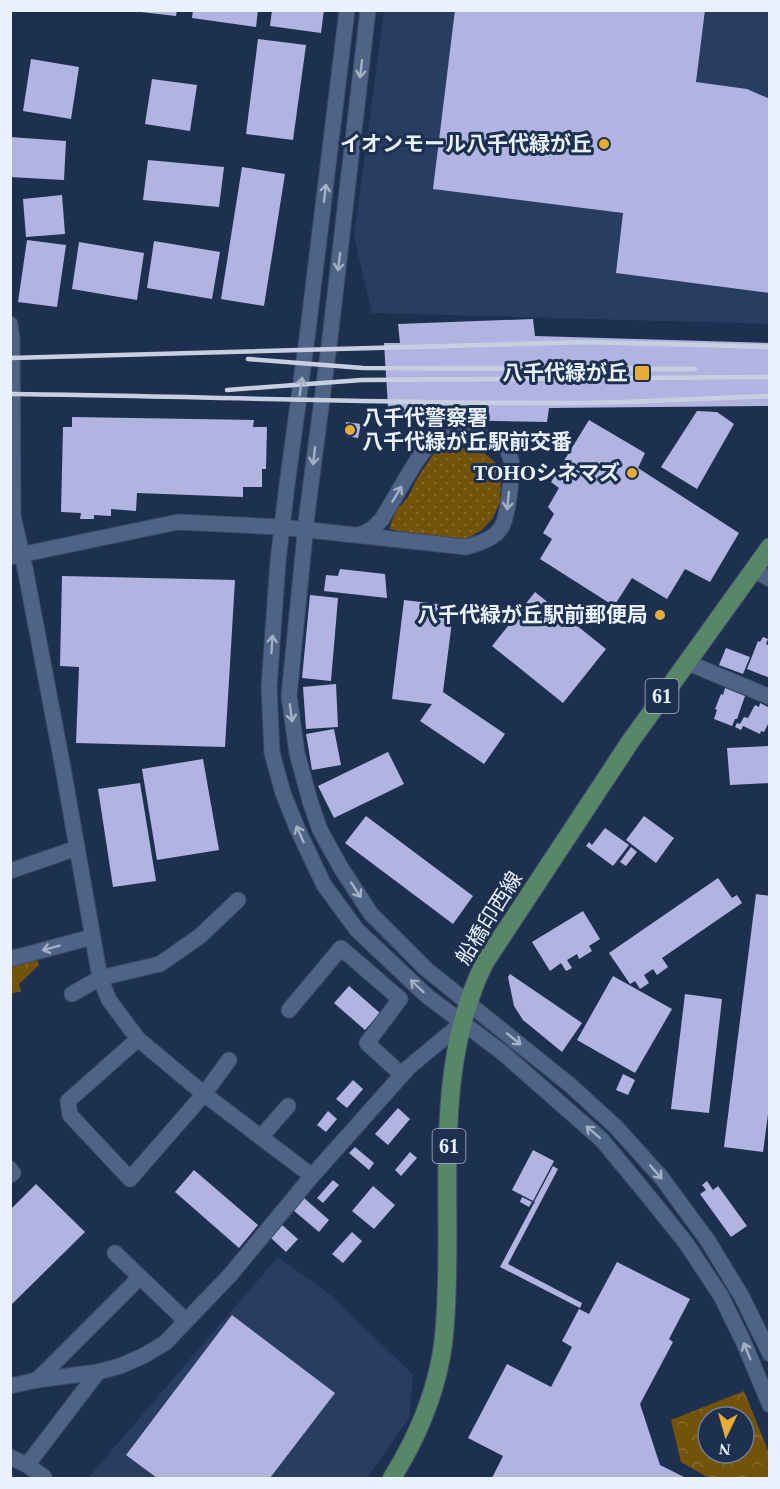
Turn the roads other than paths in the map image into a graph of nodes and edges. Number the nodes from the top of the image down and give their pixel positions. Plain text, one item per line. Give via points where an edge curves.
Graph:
1 (347, 10) edge
2 (368, 10) edge
3 (10, 324) edge
4 (11, 340) edge
5 (281, 527) junction
6 (305, 530) junction
7 (358, 535) junction
8 (770, 547) edge
9 (16, 556) edge
10 (761, 574) edge
11 (686, 662) junction
12 (770, 697) edge
13 (78, 848) junction
14 (10, 871) edge
15 (238, 900) dead end
16 (92, 937) junction
17 (10, 959) edge
18 (100, 978) junction
19 (72, 994) dead end
20 (468, 1002) junction
21 (289, 1010) dead end
22 (462, 1023) junction
23 (138, 1039) junction
24 (229, 1060) dead end
25 (402, 1075) junction
26 (204, 1094) junction
27 (288, 1106) dead end
28 (261, 1137) junction
29 (10, 1169) edge
30 (10, 1175) edge
31 (312, 1176) junction
32 (116, 1253) dead end
33 (140, 1277) junction
34 (186, 1321) junction
35 (770, 1354) edge
36 (98, 1372) junction
37 (37, 1380) junction
38 (10, 1386) edge
39 (770, 1405) edge
40 (10, 1457) edge
41 (27, 1465) junction
42 (44, 1477) edge
43 (392, 1479) edge

5 -> 1 street
2 -> 6 street
3 - 4 street
4 - 9 street
5 - 6 street
5 - 9 street via 178,522
22 -> 5 street via 357,930 324,885 283,794 272,753 269,687
6 - 7 street
6 -> 20 street via 289,696 297,753 320,830 371,914 426,969
7 -> 7 street via 382,519 430,444 455,435 488,438 500,441 511,458 506,516 501,528 478,545
8 - 10 main road, 船橋印西線 / 61
9 - 13 street
10 - 11 main road, 船橋印西線 / 61
11 - 12 street
11 - 20 main road, 船橋印西線 / 61 via 484,962
13 - 14 street
13 - 16 street
15 - 18 street via 200,936 160,964
16 -> 17 street
16 - 18 street
18 - 19 street
18 - 23 street via 109,1000
20 - 22 main road, 船橋印西線 / 61
20 -> 35 street via 570,1085 616,1127 661,1177 708,1241
21 - 25 street via 341,948 400,999 367,1043
22 - 25 street
39 -> 22 street via 721,1296 686,1243 645,1192 602,1140 503,1053
22 - 43 main road, 船橋印西線 / 61 via 450,1100 441,1356 422,1422
23 - 26 street
23 - 26 street via 68,1101 70,1115 130,1179
24 - 26 street
25 - 31 street
26 - 28 street
27 - 28 street
28 - 31 street
29 - 30 street
31 - 34 street via 231,1274
32 - 33 street
33 - 34 street
33 - 37 street
34 - 36 street via 165,1343 143,1356
36 - 37 street
36 - 41 street
37 - 38 street
40 - 41 street
41 - 42 street

